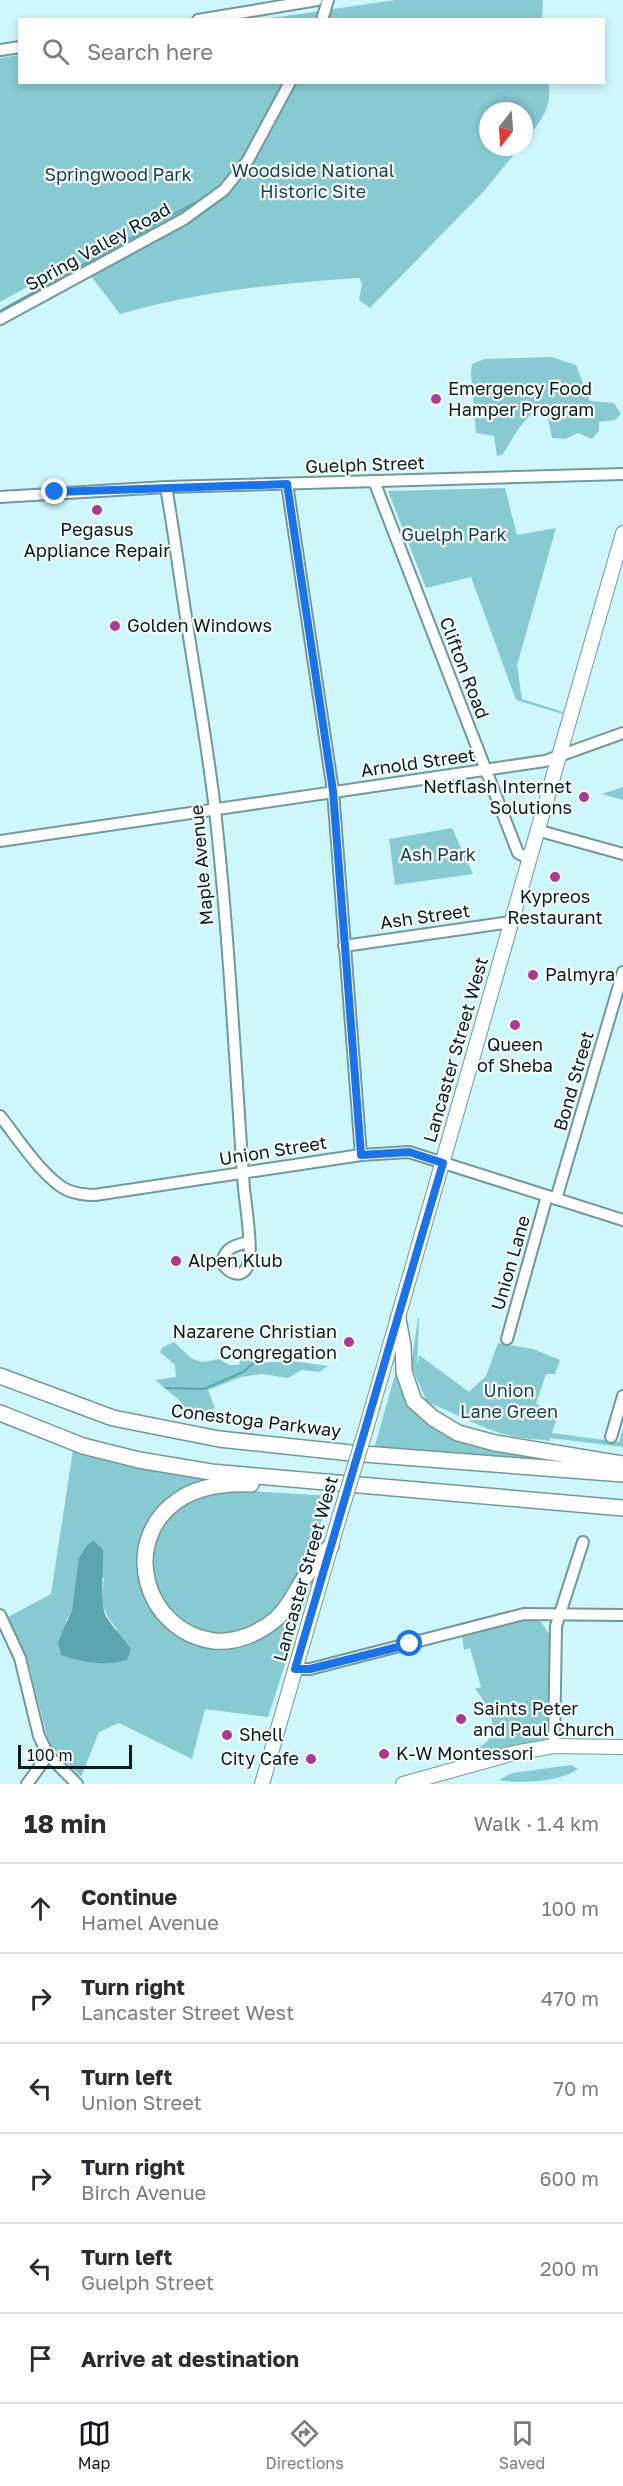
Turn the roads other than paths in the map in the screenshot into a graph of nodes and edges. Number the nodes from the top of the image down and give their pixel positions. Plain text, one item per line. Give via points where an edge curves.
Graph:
1 (317, 0) edge
2 (328, 0) edge
3 (210, 18) edge
4 (323, 18) edge
5 (18, 47) edge
6 (0, 50) edge
7 (289, 84) edge
8 (0, 319) edge
9 (623, 474) edge
10 (374, 481) junction
11 (287, 484) junction
12 (166, 487) junction
13 (0, 496) edge
14 (623, 533) edge
15 (623, 733) edge
16 (560, 755) junction
17 (486, 770) junction
18 (333, 791) junction
19 (214, 809) junction
20 (540, 831) junction
21 (0, 841) edge
22 (623, 854) edge
23 (530, 859) junction
24 (511, 922) junction
25 (344, 946) junction
26 (623, 972) edge
27 (0, 1116) edge
28 (361, 1155) junction
29 (443, 1163) junction
30 (243, 1173) junction
31 (552, 1198) junction
32 (623, 1220) edge
33 (249, 1242) dead end
34 (398, 1319) junction
35 (507, 1339) dead end
36 (0, 1376) edge
37 (623, 1396) edge
38 (0, 1413) edge
39 (611, 1437) dead end
40 (623, 1464) edge
41 (623, 1474) edge
42 (434, 1492) junction
43 (623, 1508) edge
44 (583, 1542) dead end
45 (331, 1546) junction
46 (560, 1613) junction
47 (623, 1615) edge
48 (0, 1616) edge
49 (295, 1669) junction
50 (554, 1746) junction
51 (623, 1747) edge
52 (48, 1755) junction
53 (262, 1783) edge
54 (27, 1784) edge
55 (77, 1784) edge
56 (403, 1784) edge

1 - 3 street
2 - 4 street
5 - 6 street
7 - 8 street, Spring Valley Road via 248,160 224,190 184,219
9 - 10 street, Guelph Street
10 - 11 street, Guelph Street
10 - 17 street, Clifton Road
11 - 12 street, Guelph Street
11 - 18 street
12 - 13 street, Guelph Street
12 - 19 street, Maple Avenue
14 - 16 main road, Lancaster Street West
15 - 16 street, Arnold Street
16 - 17 street, Arnold Street
16 - 20 main road, Lancaster Street West
17 - 18 street, Arnold Street
17 - 23 street, Clifton Road via 518,853
18 - 19 street, Arnold Street
18 - 25 street
19 - 21 street, Arnold Street
19 - 30 street, Maple Avenue
20 - 22 street
20 - 23 main road, Lancaster Street West
23 - 24 main road, Lancaster Street West
24 - 25 street, Ash Street
24 - 29 main road, Lancaster Street West
25 - 28 street
26 - 31 street, Bond Street
27 - 30 street, Union Street via 48,1175 65,1189 80,1194 95,1196
28 - 29 street, Union Street via 409,1152
28 - 30 street, Union Street
29 - 31 street, Union Street
29 - 34 main road, Lancaster Street West
30 - 33 street, Maple Avenue
31 - 32 street, Union Street
31 - 35 street, Union Lane
34 - 40 highway via 407,1382 414,1401 433,1418 458,1433 495,1443
34 - 45 main road, Lancaster Street West, bridge
36 - 41 highway, Conestoga Parkway via 113,1418 219,1439
37 - 39 street
38 - 42 highway via 83,1446 138,1460 211,1472
42 - 43 highway
42 - 45 highway via 214,1486 178,1500 160,1518 146,1549 145,1570 157,1605 175,1625 202,1639 234,1641 278,1618
44 - 46 street
45 - 49 main road, Lancaster Street West
46 - 47 street
46 - 49 street via 524,1614 310,1669
46 - 50 street via 556,1626
48 - 52 street via 20,1658 39,1736
49 - 53 main road, Lancaster Street West
50 - 51 main road
50 - 56 main road
52 - 54 street
52 - 55 street

